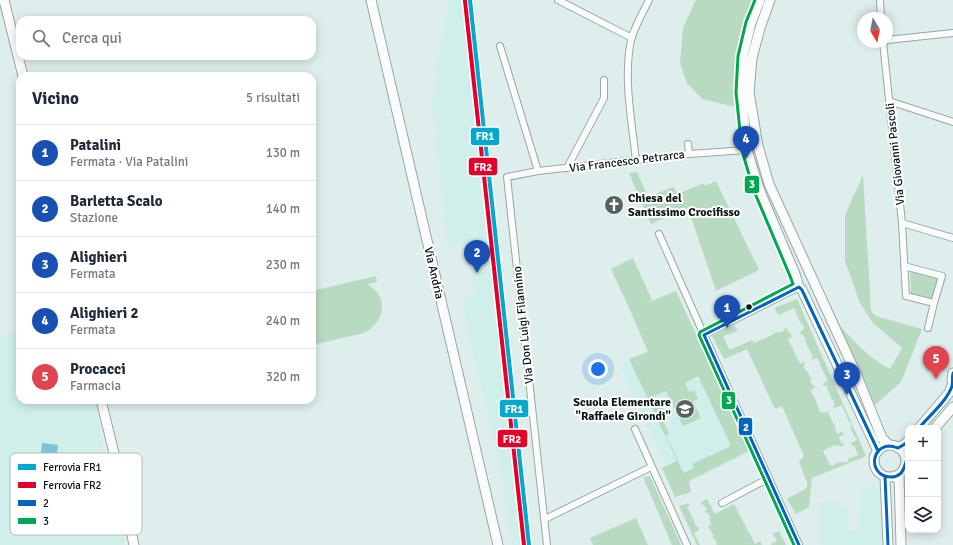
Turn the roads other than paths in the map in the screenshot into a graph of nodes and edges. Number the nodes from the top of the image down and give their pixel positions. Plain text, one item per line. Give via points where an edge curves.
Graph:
1 (4, 0) edge
2 (371, 0) edge
3 (558, 0) edge
4 (649, 0) edge
5 (760, 0) edge
6 (770, 0) edge
7 (880, 0) edge
8 (881, 12) edge
9 (953, 33) edge
10 (632, 38) junction
11 (893, 39) edge
12 (500, 46) dead end
13 (16, 48) edge
14 (884, 48) edge
15 (19, 60) edge
16 (22, 72) edge
17 (604, 80) dead end
18 (889, 101) junction
19 (953, 122) edge
20 (688, 144) dead end
21 (758, 147) junction
22 (747, 150) junction
23 (689, 154) junction
24 (636, 161) junction
25 (567, 168) junction
26 (538, 171) junction
27 (507, 177) joint
28 (902, 223) junction
29 (659, 234) dead end
30 (953, 238) edge
31 (904, 266) junction
32 (813, 280) junction
33 (800, 287) junction
34 (934, 304) junction
35 (928, 328) dead end
36 (704, 335) junction
37 (953, 373) edge
38 (953, 383) edge
39 (102, 404) edge
40 (953, 407) edge
41 (921, 425) edge
42 (938, 425) edge
43 (635, 429) dead end
44 (905, 444) edge
45 (893, 446) junction
46 (878, 451) junction
47 (114, 453) edge
48 (905, 455) edge
49 (906, 461) edge
50 (651, 467) junction
51 (899, 475) junction
52 (885, 477) junction
53 (769, 478) junction
54 (722, 503) dead end
55 (545, 519) junction
56 (132, 535) edge
57 (134, 545) edge
58 (498, 545) edge
59 (547, 545) edge
60 (687, 545) edge
61 (799, 545) edge
62 (888, 545) edge
63 (901, 545) edge

1 - 13 street
2 - 58 street, Via Andria
3 - 10 street
4 - 10 street
5 - 22 street via 743,56 741,92
6 - 21 street via 752,58 749,92
7 - 8 street
9 - 11 street
10 - 24 street via 628,55 628,89 634,118
12 - 26 street
14 - 18 street, Via Giovanni Pascoli
15 - 16 street
17 - 25 street via 604,98
18 - 19 street
18 - 28 street, Via Giovanni Pascoli
20 - 23 street
21 - 22 street via 755,155
21 - 32 street via 769,184
22 - 23 street, Via Francesco Petrarca
22 - 33 street via 759,189
23 - 24 street, Via Francesco Petrarca
24 - 25 street, Via Francesco Petrarca
25 - 26 street, Via Francesco Petrarca
26 - 27 street, Via Francesco Petrarca
27 - 55 street, Via Don Luigi Filannino
28 - 30 street
28 - 31 street, Via Giovanni Pascoli
29 - 36 street
31 - 34 street, Via Giovanni Pascoli via 906,296
31 - 34 street via 942,276
32 - 33 street via 813,287 810,290
32 - 33 street via 810,276 804,275 799,280
32 - 45 street via 882,438
33 - 36 street
33 - 46 street
34 - 35 street
36 - 53 street
37 - 38 street
38 - 41 street via 948,393
39 - 47 street
40 - 42 street
43 - 50 street
44 - 45 street
45 - 46 street via 882,447
45 - 48 street
46 - 52 street via 874,466
49 - 51 street via 905,468
50 - 55 street
50 - 60 street
51 - 52 street
51 - 63 street
52 - 62 street
53 - 54 street
53 - 61 street
55 - 59 street, Via Don Luigi Filannino
56 - 57 street

